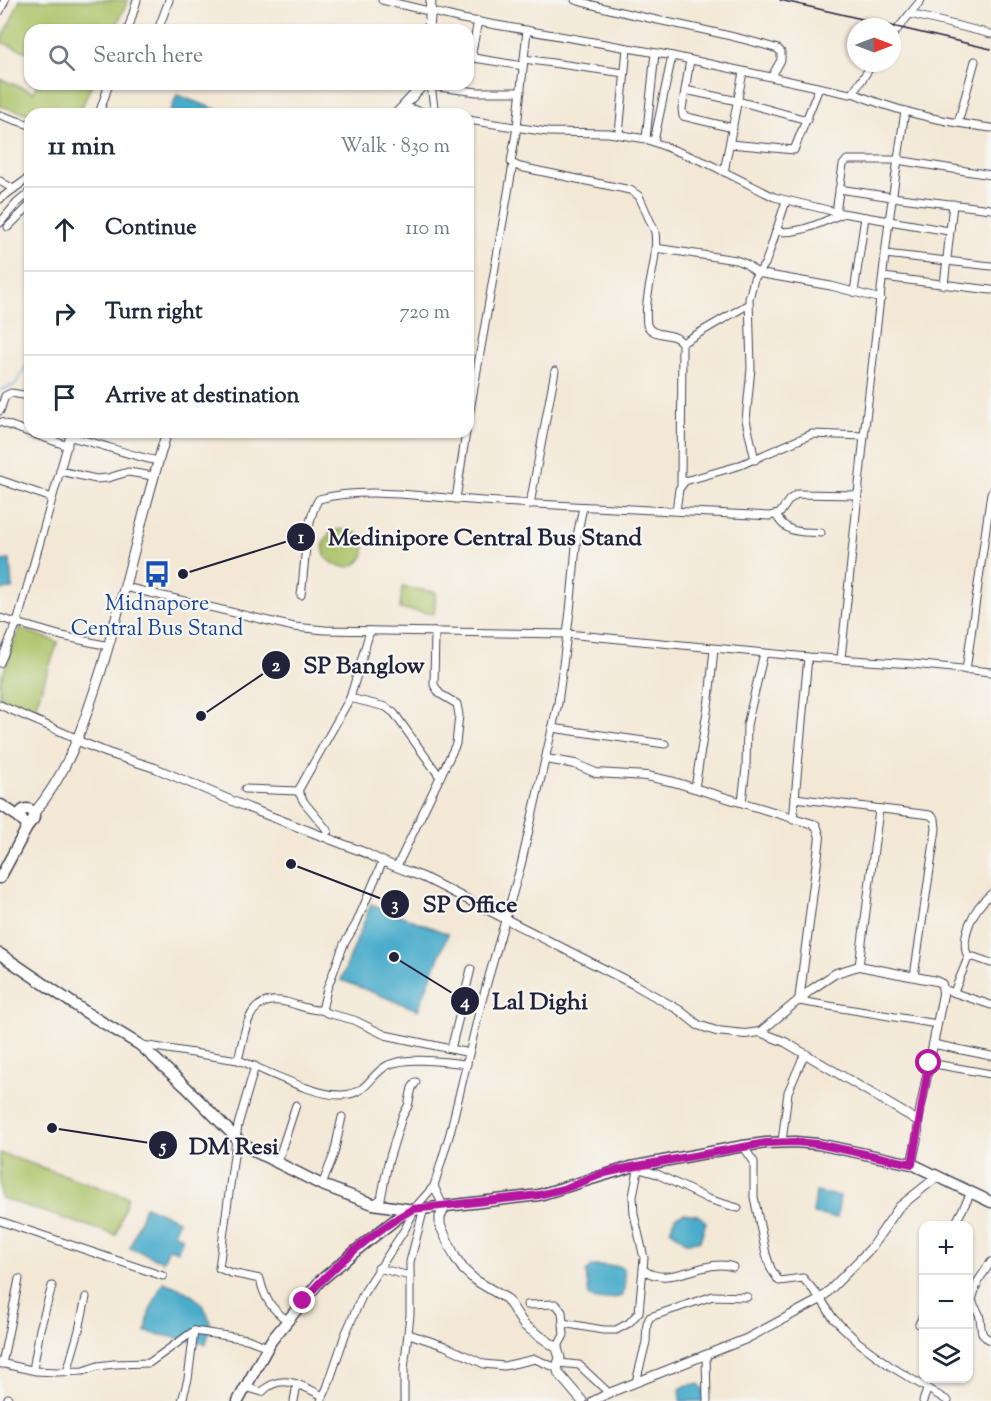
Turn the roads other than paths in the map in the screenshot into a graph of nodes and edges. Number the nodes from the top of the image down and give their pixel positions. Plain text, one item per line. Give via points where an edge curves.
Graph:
1 (5, 0) edge
2 (137, 0) edge
3 (169, 0) edge
4 (382, 0) edge
5 (431, 0) edge
6 (575, 0) edge
7 (921, 0) edge
8 (0, 11) edge
9 (430, 11) junction
10 (910, 14) junction
11 (478, 21) junction
12 (130, 24) edge
13 (160, 24) edge
14 (429, 24) edge
15 (901, 25) edge
16 (527, 30) junction
17 (474, 34) edge
18 (991, 34) edge
19 (627, 48) junction
20 (655, 53) junction
21 (672, 56) junction
22 (474, 58) edge
23 (690, 60) junction
24 (975, 61) dead end
25 (524, 63) junction
26 (743, 72) junction
27 (867, 72) edge
28 (624, 73) junction
29 (772, 76) junction
30 (819, 88) junction
31 (108, 90) edge
32 (421, 90) edge
33 (428, 90) edge
34 (462, 90) edge
35 (685, 90) junction
36 (521, 92) junction
37 (853, 93) junction
38 (738, 101) junction
39 (101, 108) edge
40 (402, 108) edge
41 (433, 108) edge
42 (905, 111) junction
43 (0, 115) edge
44 (807, 120) junction
45 (474, 121) edge
46 (24, 123) edge
47 (958, 123) junction
48 (518, 127) junction
49 (733, 128) junction
50 (991, 128) edge
51 (619, 134) junction
52 (646, 139) junction
53 (654, 141) junction
54 (730, 144) junction
55 (897, 160) junction
56 (513, 164) junction
57 (724, 172) junction
58 (991, 175) edge
59 (0, 181) edge
60 (24, 181) edge
61 (13, 189) junction
62 (839, 189) junction
63 (24, 197) edge
64 (892, 197) junction
65 (0, 199) edge
66 (786, 201) junction
67 (953, 204) junction
68 (991, 209) edge
69 (24, 212) edge
70 (839, 213) junction
71 (865, 217) junction
72 (889, 221) junction
73 (0, 223) edge
74 (8, 227) dead end
75 (776, 231) junction
76 (950, 231) junction
77 (656, 248) junction
78 (885, 254) junction
79 (946, 261) junction
80 (991, 266) edge
81 (757, 273) junction
82 (883, 277) junction
83 (944, 285) junction
84 (991, 290) edge
85 (854, 292) junction
86 (880, 299) junction
87 (748, 304) junction
88 (681, 343) junction
89 (555, 371) dead end
90 (474, 388) edge
91 (24, 395) edge
92 (0, 411) edge
93 (0, 422) edge
94 (24, 430) edge
95 (864, 436) junction
96 (45, 438) edge
97 (69, 438) edge
98 (82, 438) edge
99 (162, 438) edge
100 (465, 438) edge
101 (68, 446) junction
102 (755, 460) junction
103 (158, 461) junction
104 (60, 471) junction
105 (153, 476) junction
106 (0, 480) edge
107 (681, 485) junction
108 (991, 493) edge
109 (857, 495) junction
110 (52, 498) junction
111 (456, 499) junction
112 (530, 504) junction
113 (583, 507) junction
114 (676, 511) junction
115 (776, 515) junction
116 (821, 533) dead end
117 (125, 587) junction
118 (301, 595) dead end
119 (0, 618) edge
120 (17, 623) junction
121 (370, 631) junction
122 (435, 632) junction
123 (567, 634) junction
124 (108, 646) junction
125 (714, 649) junction
126 (764, 653) junction
127 (808, 657) junction
128 (841, 659) junction
129 (0, 663) edge
130 (966, 670) junction
131 (991, 672) edge
132 (350, 698) junction
133 (0, 705) edge
134 (552, 728) junction
135 (78, 740) junction
136 (665, 744) dead end
137 (546, 759) junction
138 (440, 777) junction
139 (695, 788) junction
140 (245, 789) dead end
141 (298, 791) junction
142 (795, 798) junction
143 (742, 802) junction
144 (0, 805) edge
145 (879, 810) junction
146 (26, 817) junction
147 (793, 819) junction
148 (328, 831) dead end
149 (382, 863) junction
150 (397, 866) junction
151 (0, 868) edge
152 (0, 878) edge
153 (991, 894) edge
154 (505, 917) junction
155 (0, 954) edge
156 (968, 958) junction
157 (991, 963) edge
158 (859, 966) junction
159 (471, 969) dead end
160 (914, 976) junction
161 (943, 989) junction
162 (954, 992) junction
163 (799, 1001) junction
164 (991, 1005) edge
165 (322, 1010) junction
166 (937, 1024) junction
167 (760, 1032) junction
168 (933, 1044) junction
169 (140, 1045) junction
170 (451, 1049) junction
171 (465, 1052) dead end
172 (805, 1053) junction
173 (991, 1056) edge
174 (238, 1060) junction
175 (929, 1063) junction
176 (466, 1064) junction
177 (255, 1066) junction
178 (991, 1074) edge
179 (416, 1082) dead end
180 (296, 1105) dead end
181 (342, 1117) dead end
182 (918, 1121) junction
183 (237, 1139) junction
184 (782, 1142) junction
185 (742, 1146) junction
186 (275, 1161) junction
187 (912, 1164) junction
188 (639, 1167) junction
189 (938, 1176) junction
190 (322, 1185) junction
191 (434, 1186) junction
192 (970, 1193) junction
193 (991, 1202) edge
194 (373, 1204) junction
195 (445, 1205) junction
196 (418, 1208) junction
197 (738, 1208) dead end
198 (0, 1221) edge
199 (956, 1221) edge
200 (991, 1263) edge
201 (733, 1267) dead end
202 (378, 1268) junction
203 (644, 1270) junction
204 (163, 1276) dead end
205 (410, 1276) junction
206 (19, 1279) dead end
207 (52, 1286) dead end
208 (86, 1297) dead end
209 (747, 1297) dead end
210 (821, 1299) junction
211 (527, 1305) dead end
212 (639, 1312) junction
213 (287, 1320) junction
214 (563, 1323) junction
215 (647, 1323) junction
216 (194, 1331) junction
217 (409, 1334) junction
218 (991, 1340) edge
219 (267, 1347) junction
220 (556, 1348) junction
221 (706, 1355) junction
222 (1, 1363) edge
223 (558, 1365) junction
224 (33, 1370) junction
225 (68, 1372) junction
226 (636, 1382) junction
227 (297, 1384) junction
228 (245, 1387) junction
229 (927, 1390) junction
230 (609, 1393) junction
231 (322, 1398) edge
232 (182, 1401) edge
233 (238, 1401) edge
234 (294, 1401) edge
235 (404, 1401) edge
236 (582, 1401) edge
237 (593, 1401) edge
238 (707, 1401) edge
239 (923, 1401) edge
240 (947, 1401) edge

1 - 8 street
2 - 12 street
3 - 13 street
4 - 9 street
5 - 9 main road
6 - 29 street via 778,49 781,60
7 - 10 street
9 - 11 street
9 - 14 main road
10 - 15 street
10 - 18 street
11 - 16 street
11 - 17 street
16 - 19 street
16 - 25 street
19 - 20 street
19 - 28 street
20 - 21 street
20 - 52 street
21 - 23 street
21 - 53 street
22 - 25 street
23 - 26 street
23 - 35 street
24 - 47 street
25 - 28 street
25 - 36 street
26 - 29 street
26 - 38 street
27 - 37 street
28 - 51 street
29 - 30 street
30 - 37 street
30 - 44 street
31 - 39 street
32 - 40 main road
33 - 41 street
34 - 36 street
35 - 38 street
35 - 49 street via 683,116
36 - 48 street
37 - 42 street
38 - 44 street
38 - 49 street
42 - 47 street
42 - 55 street
43 - 46 street
44 - 54 street via 795,150
45 - 48 street
47 - 50 street
48 - 51 street
48 - 56 street
49 - 54 street
51 - 52 street
52 - 53 street
53 - 57 street
54 - 57 street
55 - 58 street
55 - 62 street via 847,160
55 - 64 street
56 - 77 street via 635,192 655,232
56 - 90 street
57 - 66 street
59 - 61 street
60 - 61 street
61 - 65 street
62 - 64 street
62 - 70 street
63 - 73 street
64 - 67 street
64 - 72 street
66 - 70 street
66 - 75 street
67 - 68 street
67 - 76 street
69 - 74 street
70 - 71 street
70 - 75 street via 798,232
71 - 72 street
71 - 85 street
72 - 76 street
72 - 78 street
75 - 81 street via 765,264
76 - 79 street
77 - 81 street via 736,260
77 - 88 street via 647,298 647,325 653,332 675,336
78 - 79 street
78 - 82 street
79 - 80 street
79 - 83 street
81 - 85 street
81 - 87 street
82 - 83 street
82 - 86 street
83 - 84 street
85 - 86 street
86 - 95 street
87 - 88 street
87 - 102 street via 751,368 746,420
88 - 107 street
89 - 112 street
91 - 92 street via 5,396
93 - 94 street
95 - 102 street via 812,434
95 - 109 street
96 - 101 street
97 - 101 street
98 - 103 street
99 - 103 main road
100 - 111 street
101 - 104 street
102 - 107 street
103 - 105 main road
104 - 105 street via 96,479 128,472
104 - 110 street
105 - 117 main road
106 - 110 street
107 - 114 street
108 - 130 street
109 - 115 street via 797,494
109 - 128 street
110 - 120 street
111 - 112 street
111 - 118 street via 336,494 319,499 308,530
112 - 113 street
113 - 114 street
113 - 123 street
114 - 115 street
115 - 116 street via 788,529
117 - 121 street via 294,627
117 - 124 main road
119 - 120 street
120 - 124 street
120 - 129 street
121 - 122 street
121 - 132 street
122 - 123 street
122 - 138 street via 434,685 440,694 457,704 459,715 456,744
123 - 125 street
123 - 134 street
124 - 135 main road
125 - 126 street
125 - 139 street
126 - 127 street
126 - 143 street via 747,725
127 - 128 street
127 - 142 street
128 - 130 street
130 - 131 street
132 - 138 street via 386,707 394,713
132 - 141 street
133 - 135 street
134 - 136 street
134 - 137 street
135 - 146 main road via 48,796
135 - 149 street via 366,853
137 - 139 street via 575,764 596,773 647,776
137 - 154 street
138 - 150 street
139 - 143 street
140 - 141 street
141 - 148 street
142 - 145 street
142 - 147 street
143 - 147 street
144 - 146 main road
145 - 158 street
145 - 160 street via 930,815 936,823
146 - 151 main road
146 - 152 main road
147 - 163 street via 816,825 820,837
149 - 150 street
149 - 165 street via 344,944
150 - 154 street
153 - 156 street via 981,902 969,927 965,948
154 - 167 street via 643,989 698,1025 716,1031
154 - 176 street
155 - 169 main road
156 - 157 street
156 - 162 street
158 - 160 street
158 - 163 street via 836,973
159 - 170 street
160 - 161 street via 936,981
161 - 162 street
161 - 166 street
162 - 164 street
163 - 166 street
163 - 167 street
165 - 170 street via 386,1035
165 - 174 street via 273,1000 257,1006
166 - 168 street
167 - 172 street
168 - 173 street
168 - 175 street
169 - 174 street
169 - 183 main road
170 - 171 street
172 - 182 street
172 - 184 street via 788,1092
174 - 177 street
175 - 178 street
175 - 182 street
176 - 177 street via 399,1062 387,1065 361,1091 341,1095 308,1088
176 - 191 street
177 - 183 street
179 - 194 street via 388,1163 381,1198
180 - 186 street
181 - 190 street
182 - 187 street
183 - 186 main road
183 - 213 street via 219,1268 260,1279 269,1304
184 - 185 main road
184 - 187 main road via 818,1144
185 - 188 main road
185 - 210 street via 754,1162 754,1197 771,1269 779,1281 803,1278
186 - 190 main road
187 - 189 main road
188 - 195 main road via 605,1173 539,1195
188 - 197 street via 708,1199
188 - 203 street via 633,1196
189 - 192 main road
189 - 210 street via 899,1207 870,1249
190 - 194 main road
191 - 195 street
191 - 196 street
192 - 193 main road
192 - 199 street
194 - 196 main road
195 - 196 main road
195 - 220 main road via 440,1225 464,1270 507,1299 525,1325
196 - 202 street
196 - 205 street
196 - 213 main road via 400,1216 320,1281
198 - 204 street
200 - 218 street via 978,1281 972,1300 980,1331
201 - 203 street via 661,1277
202 - 205 street
202 - 231 street via 345,1335
203 - 212 street
205 - 217 street
206 - 222 street
207 - 224 street
208 - 225 street
209 - 215 street via 713,1296 654,1315
210 - 221 street via 746,1339
210 - 229 street via 833,1318 858,1342
211 - 214 street via 556,1304
212 - 214 street via 616,1330
212 - 215 street
213 - 219 main road
214 - 220 street via 564,1335
215 - 226 street
216 - 219 street via 247,1339
216 - 225 street via 148,1363
216 - 232 street
217 - 223 street via 484,1364 504,1366 535,1359
217 - 235 street
219 - 228 main road
220 - 223 main road
221 - 226 street
221 - 238 street
222 - 224 street
223 - 230 street via 579,1365
223 - 236 main road via 559,1374
224 - 225 street
226 - 230 street
227 - 228 street via 279,1381 262,1392
227 - 231 street
227 - 234 street
228 - 233 main road
229 - 239 street
229 - 240 street
230 - 237 street

